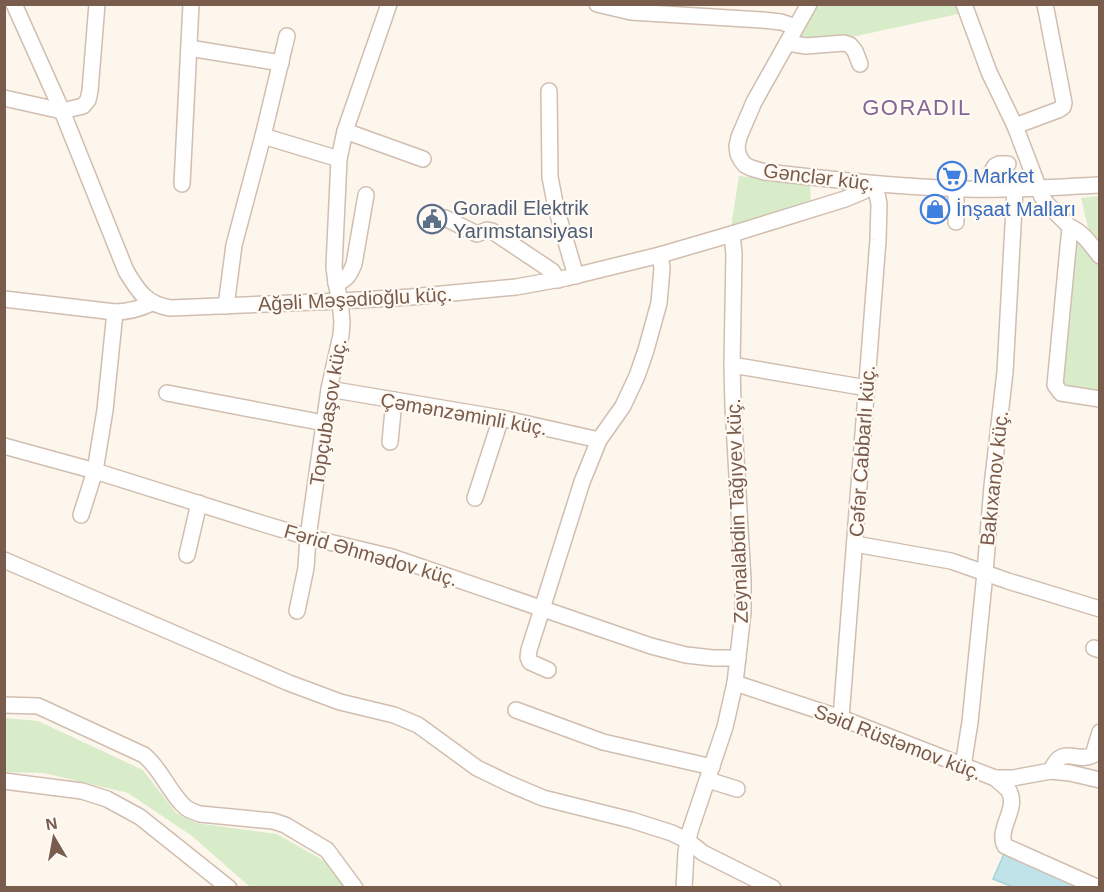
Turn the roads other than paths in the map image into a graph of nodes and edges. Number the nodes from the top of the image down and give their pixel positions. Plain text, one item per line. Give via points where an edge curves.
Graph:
1 (14, 4) edge
2 (97, 4) edge
3 (191, 4) edge
4 (389, 4) edge
5 (597, 4) edge
6 (809, 4) edge
7 (964, 4) edge
8 (1045, 4) edge
9 (796, 27) junction
10 (287, 36) dead end
11 (788, 43) junction
12 (189, 48) junction
13 (280, 63) junction
14 (860, 64) dead end
15 (549, 91) dead end
16 (4, 98) edge
17 (62, 111) junction
18 (1015, 126) junction
19 (345, 131) junction
20 (263, 136) junction
21 (339, 159) junction
22 (423, 159) dead end
23 (1008, 164) dead end
24 (182, 184) dead end
25 (875, 184) junction
26 (1100, 185) edge
27 (1039, 188) junction
28 (956, 189) junction
29 (994, 189) junction
30 (1015, 189) junction
31 (366, 195) dead end
32 (445, 218) dead end
33 (956, 222) dead end
34 (1070, 227) junction
35 (732, 234) junction
36 (660, 255) junction
37 (1100, 256) edge
38 (576, 276) junction
39 (558, 280) junction
40 (336, 283) junction
41 (4, 299) edge
42 (340, 302) junction
43 (152, 303) junction
44 (226, 306) junction
45 (115, 312) junction
46 (732, 365) junction
47 (867, 388) junction
48 (329, 389) junction
49 (167, 393) dead end
50 (1100, 399) edge
51 (394, 400) junction
52 (501, 418) junction
53 (324, 423) junction
54 (599, 440) junction
55 (390, 442) dead end
56 (4, 446) edge
57 (95, 471) junction
58 (475, 498) dead end
59 (199, 503) junction
60 (81, 515) dead end
61 (308, 537) junction
62 (855, 544) junction
63 (187, 555) dead end
64 (4, 560) edge
65 (985, 573) junction
66 (542, 607) junction
67 (1100, 609) edge
68 (297, 611) dead end
69 (738, 658) junction
70 (548, 670) dead end
71 (735, 683) junction
72 (4, 705) edge
73 (516, 710) dead end
74 (841, 717) junction
75 (1100, 732) edge
76 (963, 766) junction
77 (1051, 771) junction
78 (710, 774) junction
79 (995, 778) junction
80 (1100, 780) edge
81 (4, 782) edge
82 (737, 789) dead end
83 (688, 841) junction
84 (229, 888) edge
85 (355, 888) edge
86 (684, 888) edge
87 (773, 888) edge
88 (1099, 888) edge

1 - 17 street
2 - 17 street via 88,100 83,106
3 - 12 street
4 - 19 street, Topçubaşov küç.
5 - 9 street via 631,12 762,20
6 - 9 street, Gənclər küç.
7 - 18 street via 988,72
8 - 18 street via 1064,103 1058,110
9 - 11 street, Gənclər küç.
10 - 13 street
11 - 14 street via 844,43 855,51
11 - 25 street, Gənclər küç. via 739,137 741,160 765,172
12 - 13 street
12 - 24 street
13 - 20 street
15 - 38 street via 550,177
16 - 17 street
17 - 43 street via 126,271
18 - 27 street
19 - 21 street, Topçubaşov küç.
19 - 22 street
20 - 21 street
20 - 44 street via 234,245
21 - 40 street, Topçubaşov küç.
23 - 29 street via 994,166
25 - 28 street, Gənclər küç.
25 - 35 street, Ağəli Məşədioğlu küç. via 845,199
25 - 47 street, Cəfər Cabbarlı küç. via 879,240
26 - 27 street, Gənclər küç.
27 - 30 street, Gənclər küç.
27 - 34 street via 1047,204
28 - 29 street, Gənclər küç.
28 - 33 street
29 - 30 street, Gənclər küç.
30 - 65 street, Bakıxanov küç. via 1005,372
31 - 40 street via 354,264 344,281
32 - 39 street via 477,234 492,231 552,271
34 - 37 street via 1085,236
34 - 50 street via 1055,385 1061,393
35 - 36 street, Ağəli Məşədioğlu küç.
35 - 46 street, Zeynalabdin Tağıyev küç.
36 - 38 street, Ağəli Məşədioğlu küç.
36 - 54 street via 659,303 646,350 623,406
38 - 39 street, Ağəli Məşədioğlu küç.
39 - 42 street, Ağəli Məşədioğlu küç. via 472,292
40 - 42 street, Topçubaşov küç.
41 - 45 street
42 - 44 street, Ağəli Məşədioğlu küç.
42 - 48 street, Topçubaşov küç. via 341,335
43 - 44 street, Ağəli Məşədioğlu küç. via 170,308
43 - 45 street via 129,312
45 - 57 street
46 - 47 street
46 - 69 street, Zeynalabdin Tağıyev küç. via 743,580
47 - 62 street, Cəfər Cabbarlı küç.
48 - 51 street, Çəmənzəminli küç.
48 - 53 street, Topçubaşov küç.
49 - 53 street
51 - 52 street, Çəmənzəminli küç.
51 - 55 street
52 - 54 street, Çəmənzəminli küç.
52 - 58 street
53 - 61 street, Topçubaşov küç.
54 - 66 street
56 - 57 street, Fərid Əhmədov küç.
57 - 59 street, Fərid Əhmədov küç.
57 - 60 street
59 - 61 street, Fərid Əhmədov küç.
59 - 63 street
61 - 66 street, Fərid Əhmədov küç. via 392,556
61 - 68 street, Topçubaşov küç.
62 - 65 street via 951,561
62 - 74 street, Cəfər Cabbarlı küç.
64 - 83 street via 289,683 418,725 477,768 543,798 631,820
65 - 67 street
65 - 76 street, Bakıxanov küç.
66 - 69 street, Fərid Əhmədov küç. via 686,655
66 - 70 street via 528,657 530,662
69 - 71 street, Zeynalabdin Tağıyev küç.
71 - 74 street, Səid Rüstəmov küç.
71 - 78 street, Zeynalabdin Tağıyev küç.
72 - 85 street via 38,706 144,755 191,811 285,825 327,850
73 - 78 street via 603,742
74 - 76 street, Səid Rüstəmov küç.
75 - 77 street via 1093,755 1063,757
76 - 79 street, Səid Rüstəmov küç.
77 - 79 street, Səid Rüstəmov küç.
77 - 80 street, Səid Rüstəmov küç.
78 - 82 street
78 - 83 street, Zeynalabdin Tağıyev küç.
79 - 88 street via 1011,798 1002,841 1005,846
81 - 84 street via 82,791 107,799 140,817
83 - 86 street, Zeynalabdin Tağıyev küç.
83 - 87 street via 703,853

